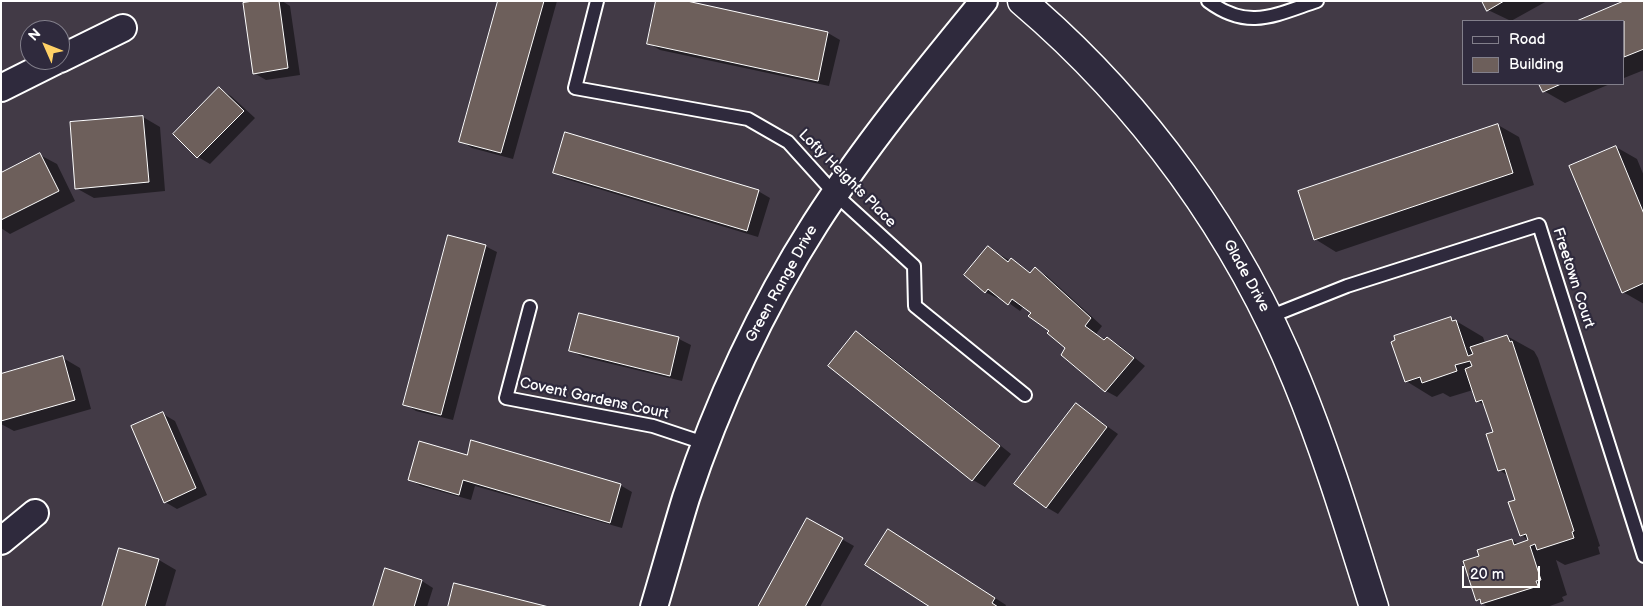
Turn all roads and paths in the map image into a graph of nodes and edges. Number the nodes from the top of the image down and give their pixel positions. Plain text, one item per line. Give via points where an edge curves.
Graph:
1 (597, 1) edge
2 (984, 1) edge
3 (1022, 1) edge
4 (1208, 1) edge
5 (1317, 1) edge
6 (123, 28) dead end
7 (70, 54) edge
8 (28, 70) edge
9 (5, 78) edge
10 (835, 194) junction
11 (530, 306) dead end
12 (1269, 317) junction
13 (1024, 394) dead end
14 (707, 444) junction
15 (35, 513) dead end
16 (1, 541) edge
17 (1644, 556) edge
18 (654, 607) edge
19 (1374, 607) edge

1 - 10 lane, Lofty Heights Place via 575,88 748,119 788,142
2 - 10 street, Green Range Drive
3 - 12 street, Glade Drive via 1090,66 1171,159 1217,225
4 - 5 lane via 1233,15 1252,19
6 - 7 street
8 - 9 street
10 - 13 lane, Lofty Heights Place via 914,266 915,306
10 - 14 street, Green Range Drive via 758,326
11 - 14 lane, Covent Gardens Court via 506,398 653,426
12 - 17 lane, Freetown Court via 1347,286 1539,225
12 - 19 street, Glade Drive via 1300,388
14 - 18 street, Green Range Drive via 687,496
15 - 16 street

